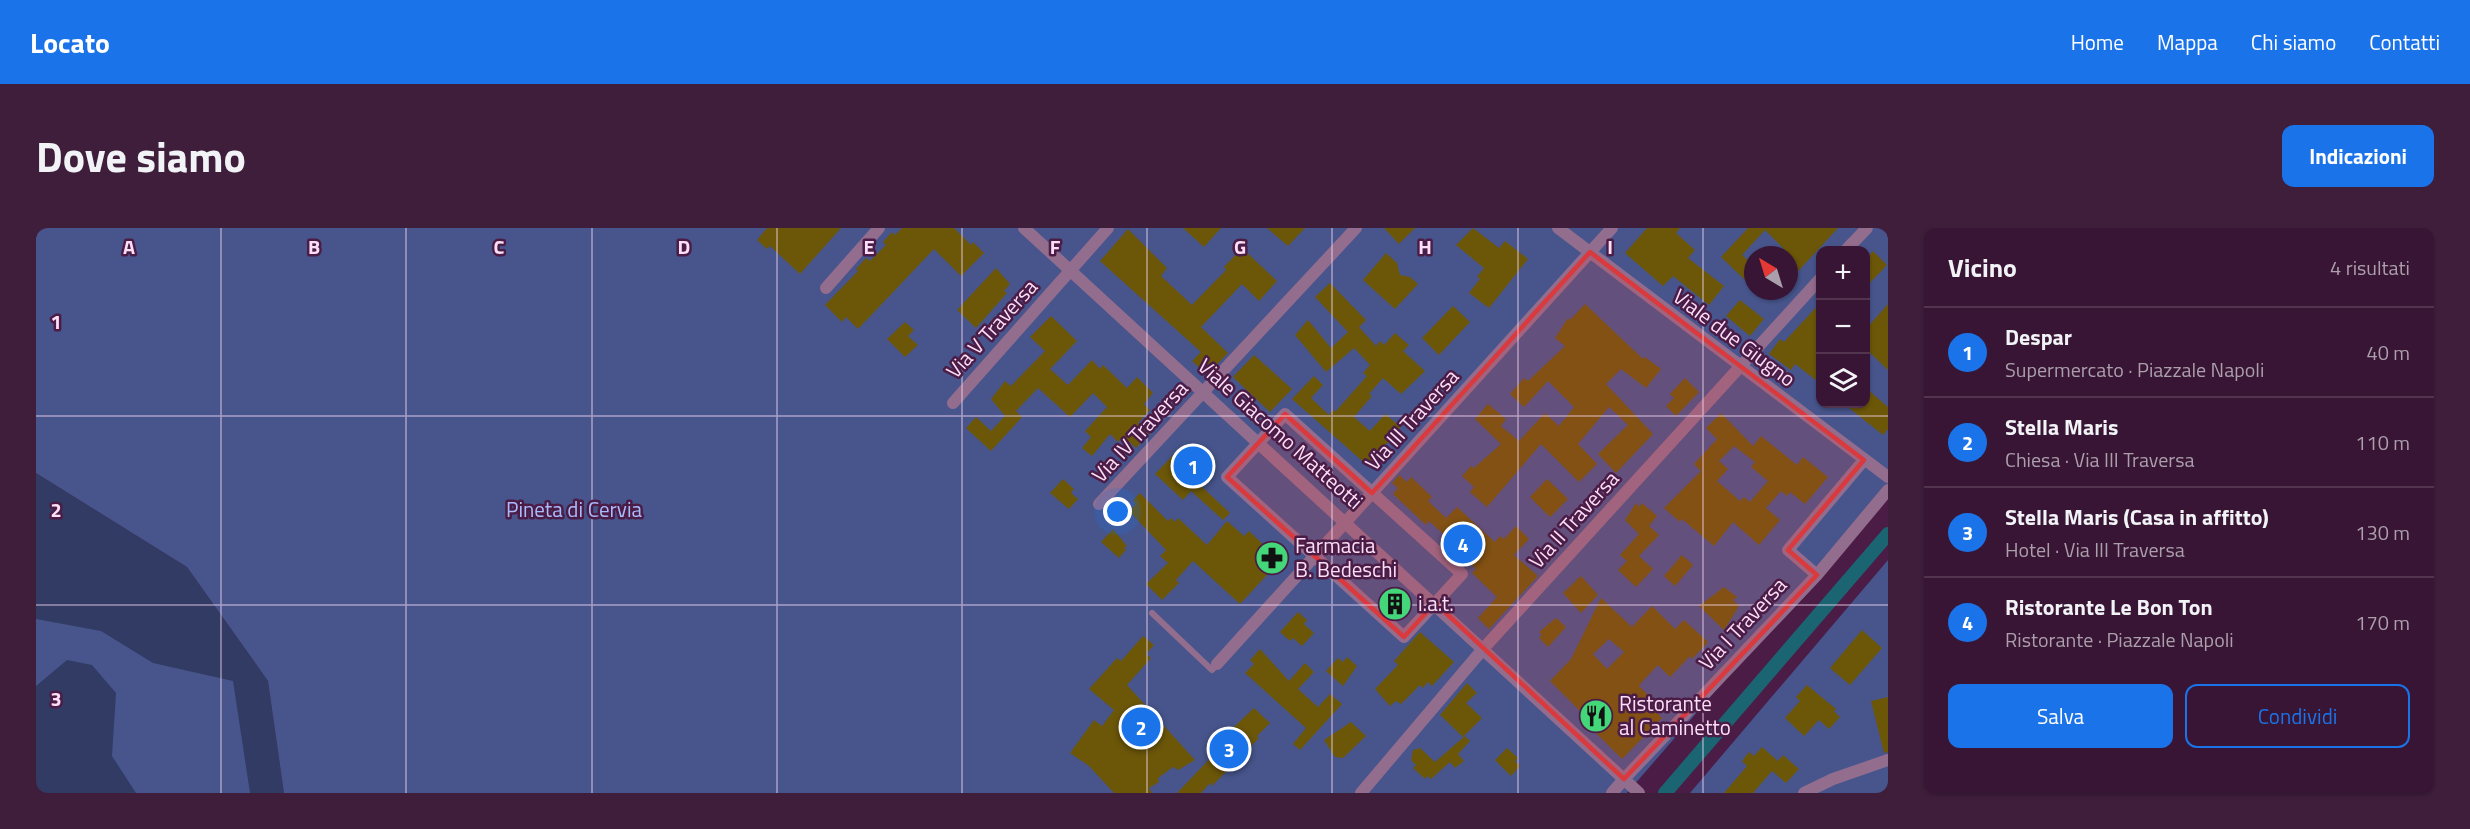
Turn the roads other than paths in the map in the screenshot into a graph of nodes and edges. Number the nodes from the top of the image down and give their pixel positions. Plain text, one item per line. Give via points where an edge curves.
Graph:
1 (879, 228) edge
2 (1024, 228) edge
3 (1107, 228) edge
4 (1356, 228) edge
5 (1558, 228) edge
6 (1612, 228) edge
7 (1867, 228) edge
8 (1850, 246) edge
9 (1590, 252) junction
10 (1071, 270) junction
11 (1816, 284) edge
12 (826, 288) dead end
13 (1739, 367) junction
14 (1204, 392) junction
15 (953, 403) dead end
16 (1259, 443) junction
17 (1864, 460) junction
18 (1888, 477) edge
19 (1888, 490) edge
20 (1372, 493) junction
21 (1099, 504) dead end
22 (1347, 522) junction
23 (1315, 557) junction
24 (1817, 575) junction
25 (1435, 603) junction
26 (1152, 613) dead end
27 (1483, 649) junction
28 (1217, 664) joint
29 (1888, 760) edge
30 (1624, 779) junction
31 (1361, 793) edge
32 (1611, 793) edge
33 (1639, 793) edge
34 (1804, 793) edge

1 - 12 street
2 - 10 street, Viale Giacomo Matteotti
3 - 10 street, Via V Traversa
4 - 14 street, Via IV Traversa
5 - 9 street, Viale due Giugno
6 - 9 street, Via III Traversa
7 - 8 street
9 - 13 street, Viale due Giugno
9 - 20 street, Via III Traversa
10 - 14 street, Viale Giacomo Matteotti
10 - 15 street, Via V Traversa
11 - 13 street, Via II Traversa
13 - 17 street, Viale due Giugno
13 - 27 street, Via II Traversa
14 - 16 street, Viale Giacomo Matteotti
14 - 21 street, Via IV Traversa
16 - 20 street via 1285,414
16 - 22 street, Viale Giacomo Matteotti
16 - 23 street via 1227,477
17 - 18 street, Viale due Giugno
17 - 24 street, Via I Traversa via 1788,550
19 - 24 street, Via I Traversa
20 - 22 street, Via III Traversa
20 - 25 street via 1462,574
22 - 23 street, Via III Traversa
22 - 25 street, Viale Giacomo Matteotti
23 - 25 street via 1404,638
23 - 28 street, Via III Traversa
24 - 30 street, Via I Traversa
25 - 27 street, Viale Giacomo Matteotti
26 - 28 lane via 1212,670
27 - 30 street, Viale Giacomo Matteotti
27 - 31 street, Via II Traversa
29 - 34 street
30 - 32 street, Via I Traversa
30 - 33 street, Viale Giacomo Matteotti

